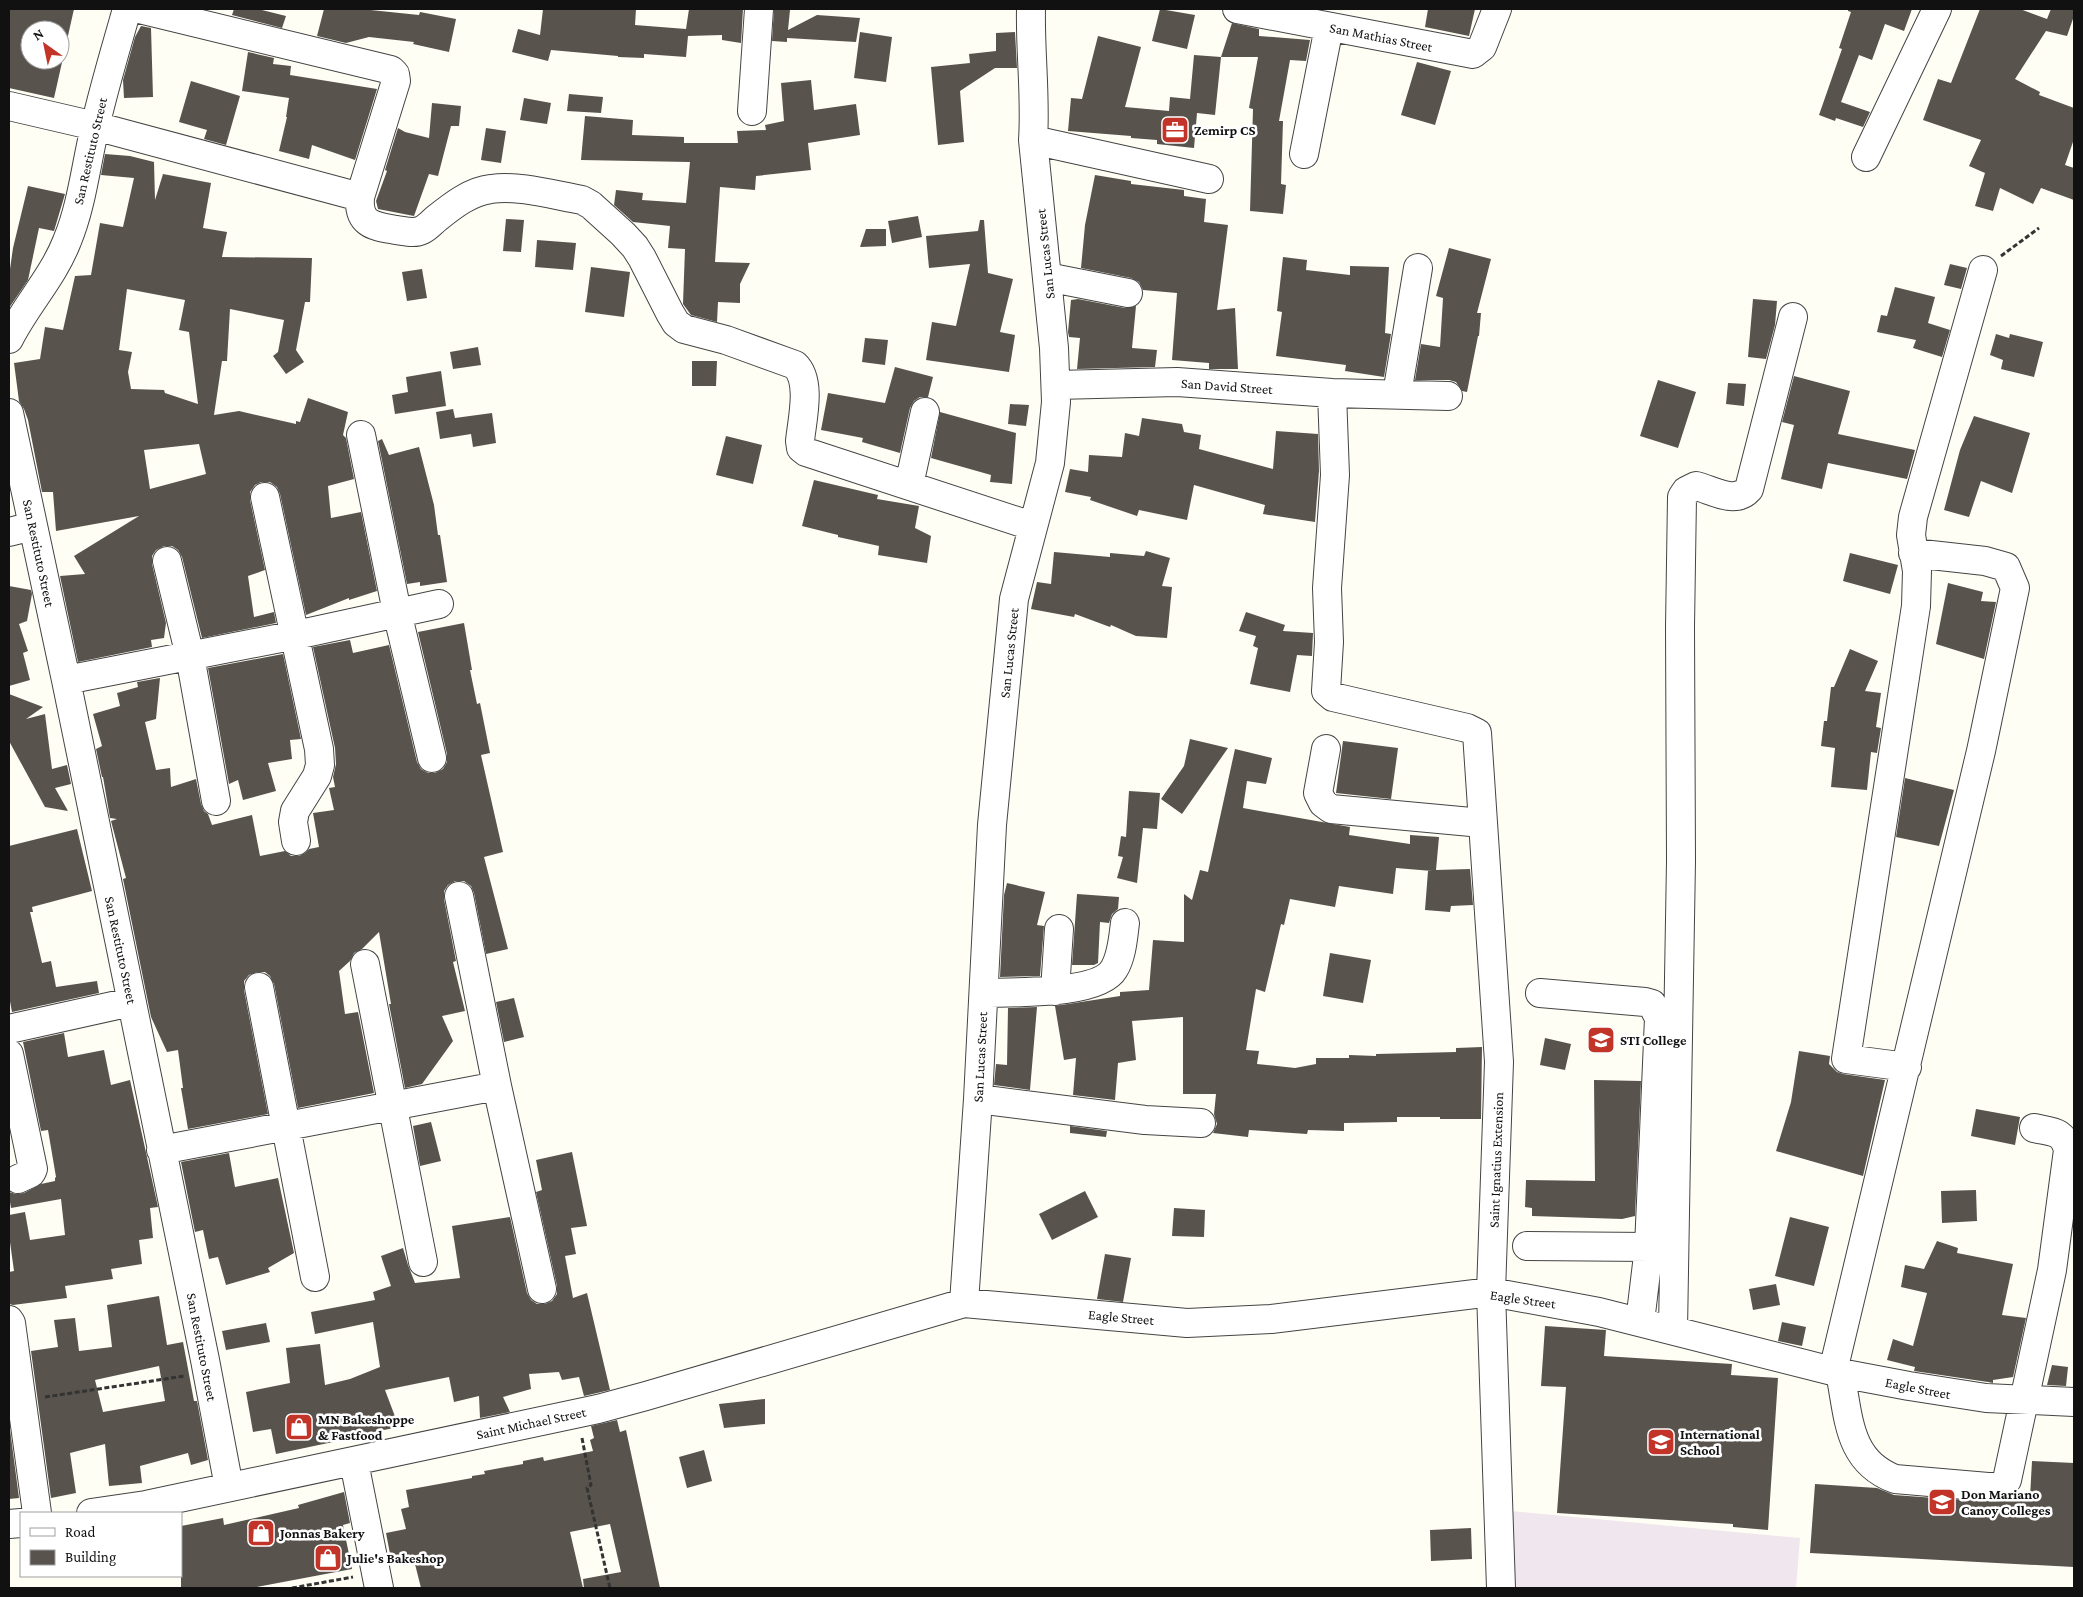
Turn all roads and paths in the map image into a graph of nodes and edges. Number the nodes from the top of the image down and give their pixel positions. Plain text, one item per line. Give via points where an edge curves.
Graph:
1 (127, 9) edge
2 (139, 9) edge
3 (759, 9) edge
4 (1031, 9) edge
5 (1237, 9) edge
6 (1497, 9) edge
7 (1937, 9) edge
8 (1342, 22) edge
9 (9, 106) edge
10 (752, 111) dead end
11 (95, 126) junction
12 (1033, 140) junction
13 (1304, 154) dead end
14 (1866, 157) dead end
15 (1209, 179) dead end
16 (360, 197) junction
17 (2039, 228) dead end
18 (1418, 268) dead end
19 (1983, 270) joint
20 (1047, 277) junction
21 (1128, 293) dead end
22 (1793, 318) dead end
23 (11, 330) edge
24 (1056, 385) junction
25 (1332, 393) junction
26 (1397, 394) junction
27 (1448, 396) dead end
28 (924, 412) dead end
29 (9, 413) edge
30 (361, 435) dead end
31 (909, 485) junction
32 (265, 497) dead end
33 (1032, 526) junction
34 (21, 529) edge
35 (1913, 553) junction
36 (167, 561) dead end
37 (439, 604) dead end
38 (397, 612) junction
39 (296, 635) junction
40 (190, 656) junction
41 (66, 680) junction
42 (1326, 749) dead end
43 (432, 758) dead end
44 (216, 801) dead end
45 (1482, 823) junction
46 (296, 840) dead end
47 (459, 896) dead end
48 (1125, 923) dead end
49 (1059, 929) dead end
50 (365, 964) dead end
51 (259, 987) dead end
52 (1055, 991) junction
53 (984, 993) junction
54 (1540, 993) dead end
55 (131, 1002) junction
56 (9, 1029) edge
57 (9, 1054) edge
58 (1907, 1067) junction
59 (497, 1086) junction
60 (978, 1099) junction
61 (393, 1106) junction
62 (1201, 1123) dead end
63 (285, 1126) junction
64 (2034, 1128) dead end
65 (161, 1150) junction
66 (18, 1179) dead end
67 (1527, 1246) dead end
68 (1648, 1247) junction
69 (423, 1262) dead end
70 (315, 1277) dead end
71 (542, 1289) dead end
72 (1492, 1292) junction
73 (964, 1303) junction
74 (9, 1320) edge
75 (1640, 1322) junction
76 (1673, 1330) junction
77 (208, 1372) junction
78 (1836, 1372) junction
79 (2025, 1400) junction
80 (16, 1401) edge
81 (2074, 1402) edge
82 (577, 1412) junction
83 (354, 1462) junction
84 (229, 1487) junction
85 (37, 1512) edge
86 (98, 1512) edge
87 (377, 1581) edge
88 (292, 1588) edge
89 (610, 1588) edge
90 (1501, 1588) edge

1 - 11 street, San Restituto Street
2 - 16 street via 391,70 396,81
3 - 10 street
4 - 12 street, San Lucas Street
5 - 8 street, San Mathias Street
6 - 8 street, San Mathias Street via 1482,47 1473,54
7 - 14 street
8 - 13 street
9 - 11 street
11 - 16 street
11 - 23 street, San Restituto Street via 68,241 59,260
12 - 15 street
12 - 20 street, San Lucas Street
16 - 31 street via 360,211 373,226 411,232 423,230 462,201 489,189 522,189 587,202 635,247 676,323 684,329 726,340 799,369 804,382 800,441 804,450
17 - 19 path
18 - 26 street
19 - 35 street via 1913,517
20 - 21 street
20 - 24 street, San Lucas Street
22 - 76 street via 1749,489 1733,497 1696,486 1682,497 1681,861
24 - 25 street, San David Street via 1177,382
24 - 33 street, San Lucas Street via 1050,463
25 - 26 street, San David Street
25 - 45 street, Saint Ignatius Extension via 1335,475 1326,691 1333,698 1468,728 1476,733
26 - 27 street, San David Street
28 - 31 street
29 - 34 street, San Restituto Street
30 - 38 street
31 - 33 street
32 - 39 street
33 - 53 street, San Lucas Street via 1014,606 992,825
34 - 41 street, San Restituto Street
35 - 58 street via 1917,571 1916,606 1846,1059
35 - 58 street via 1976,560 2006,568 2015,588 1981,751
36 - 40 street
37 - 38 street
38 - 39 street
38 - 43 street
39 - 40 street
39 - 46 street via 320,764 317,776 295,811
40 - 41 street
40 - 44 street
41 - 55 street, San Restituto Street
42 - 45 street via 1318,793 1331,809
45 - 72 street, Saint Ignatius Extension via 1499,1062
47 - 59 street
48 - 52 street via 1114,970 1104,979
49 - 52 street
50 - 61 street
51 - 63 street
52 - 53 street
53 - 60 street, San Lucas Street
54 - 68 street via 1645,1002 1652,1004 1657,1012
55 - 56 street
55 - 65 street, San Restituto Street
57 - 66 street via 33,1169
58 - 78 street
59 - 61 street
59 - 71 street
60 - 62 street via 1145,1120
60 - 73 street, San Lucas Street
61 - 63 street
61 - 69 street
63 - 65 street
63 - 70 street
64 - 79 street via 2061,1134 2068,1150 2052,1270
65 - 77 street, San Restituto Street
67 - 68 street
68 - 75 street
72 - 73 street, Eagle Street via 1270,1319 1187,1323
72 - 75 street, Eagle Street
72 - 90 street, Saint Ignatius Extension
73 - 82 street, Saint Michael Street via 646,1396
74 - 80 street
75 - 76 street, Eagle Street
76 - 78 street, Eagle Street
77 - 80 path
77 - 84 street, San Restituto Street
78 - 79 street, Eagle Street via 1955,1395
78 - 79 street via 1855,1444 1872,1467 1895,1479 1988,1487 2002,1485 2010,1474
79 - 81 street, Eagle Street
80 - 85 street
82 - 83 street, Saint Michael Street
82 - 89 path via 591,1485 587,1488
83 - 84 street, Saint Michael Street
83 - 87 street
84 - 86 street, Saint Michael Street
87 - 88 path

